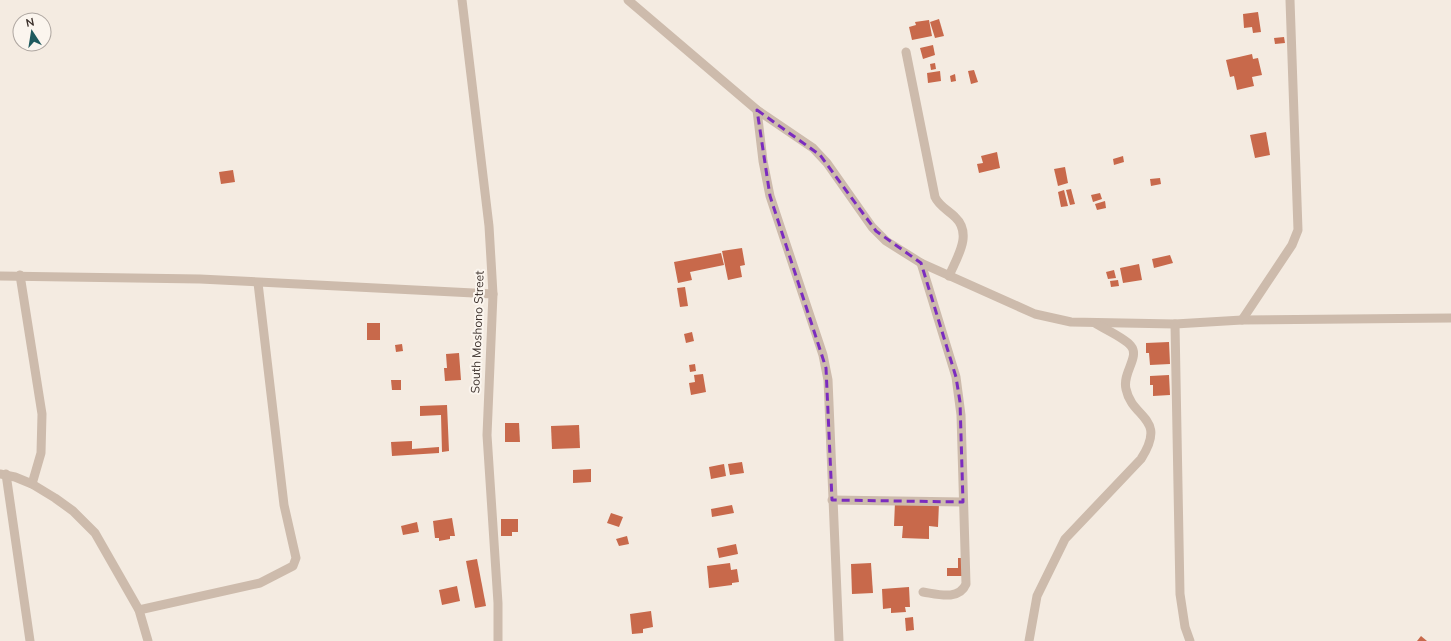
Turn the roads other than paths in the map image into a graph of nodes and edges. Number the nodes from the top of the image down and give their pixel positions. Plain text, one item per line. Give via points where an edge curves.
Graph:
1 (462, 0) edge
2 (628, 0) edge
3 (1290, 0) edge
4 (906, 52) dead end
5 (757, 110) junction
6 (921, 263) junction
7 (20, 275) junction
8 (0, 276) edge
9 (949, 276) junction
10 (258, 283) junction
11 (493, 294) junction
12 (1451, 318) edge
13 (1242, 320) junction
14 (1095, 323) junction
15 (1175, 324) junction
16 (3, 474) edge
17 (32, 484) junction
18 (832, 500) junction
19 (963, 502) junction
20 (923, 592) dead end
21 (139, 610) junction
22 (30, 641) edge
23 (148, 641) edge
24 (498, 641) edge
25 (839, 641) edge
26 (1029, 641) edge
27 (1190, 641) edge

1 - 11 street, South Moshono Street via 488,206
2 - 5 street
3 - 13 street via 1298,230 1292,245
4 - 9 street via 935,197 959,222 963,231 962,246
5 - 6 street via 813,148 827,163 876,231 886,241
5 - 18 street via 770,196 826,368
6 - 9 street
6 - 19 street via 959,390
7 - 8 street
7 - 10 street via 200,279
7 - 17 street via 42,414 41,453
9 - 14 street via 1036,314 1060,320
10 - 11 street
10 - 21 street via 284,505 296,558 293,566 260,583
11 - 24 street, South Moshono Street via 487,435 498,603
12 - 13 street
13 - 15 street
14 - 15 street
14 - 26 street via 1128,343 1133,350 1134,358 1125,375 1125,386 1131,401 1147,421 1150,443 1141,459 1065,539 1037,596
15 - 27 street via 1180,594
16 - 17 street
16 - 22 street
17 - 21 street via 73,511 95,533
18 - 19 street
18 - 25 street
19 - 20 street via 966,584 953,595
21 - 23 street

